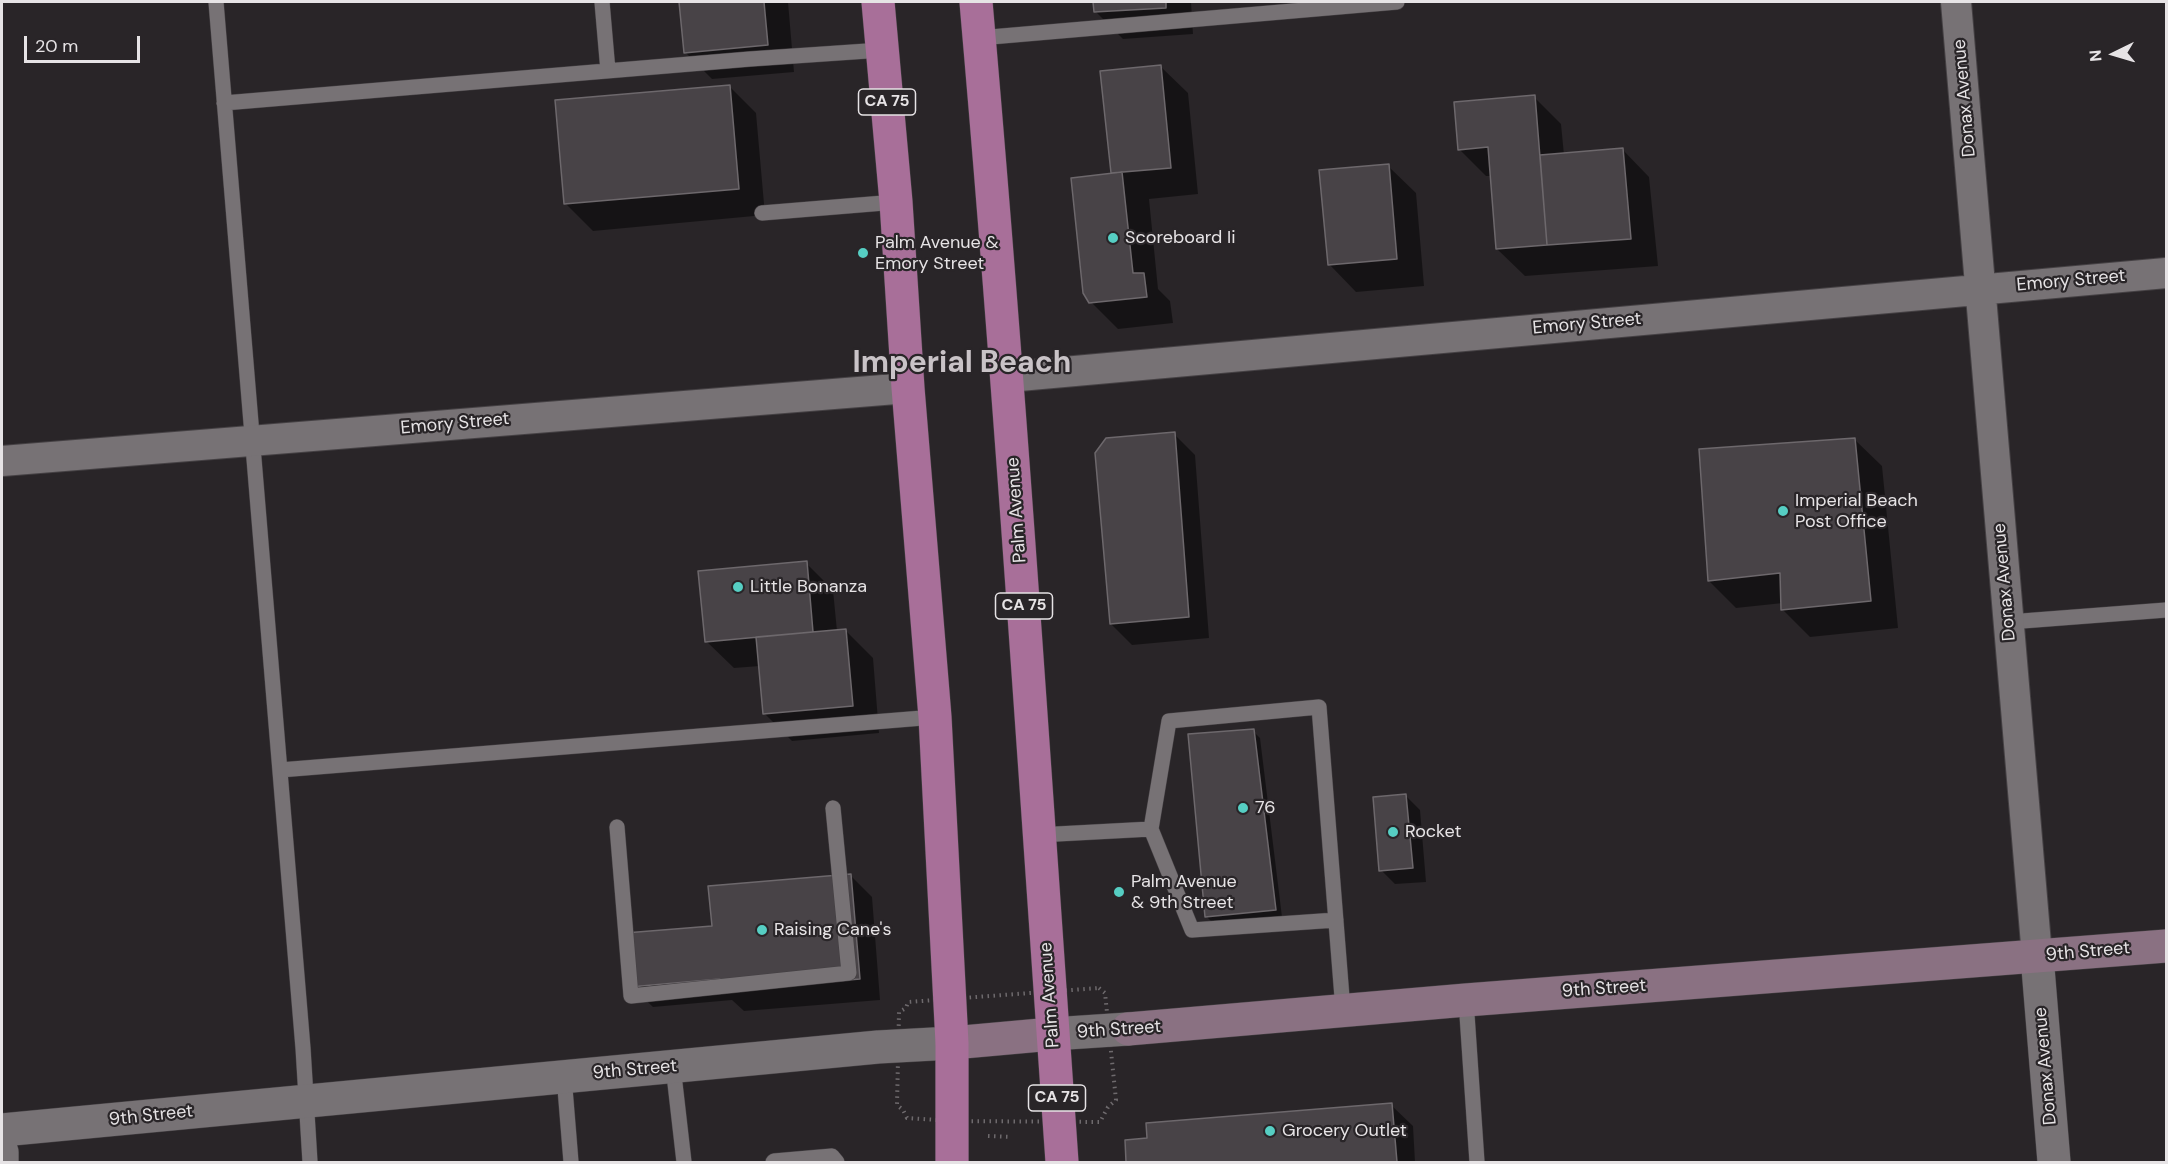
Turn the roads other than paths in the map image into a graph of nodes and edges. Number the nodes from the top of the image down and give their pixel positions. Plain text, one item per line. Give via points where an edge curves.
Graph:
1 (216, 2) edge
2 (602, 2) edge
3 (878, 2) edge
4 (976, 2) edge
5 (1397, 2) edge
6 (1956, 2) edge
7 (979, 38) junction
8 (882, 50) junction
9 (608, 71) junction
10 (224, 103) junction
11 (896, 202) junction
12 (762, 213) dead end
13 (2166, 273) edge
14 (1981, 289) junction
15 (1008, 377) junction
16 (908, 388) junction
17 (252, 441) junction
18 (2, 461) edge
19 (2166, 610) edge
20 (2009, 622) junction
21 (935, 717) junction
22 (280, 770) junction
23 (833, 808) dead end
24 (617, 827) dead end
25 (1151, 829) junction
26 (1038, 835) junction
27 (1336, 920) junction
28 (2166, 946) edge
29 (2037, 956) junction
30 (1466, 1000) junction
31 (1343, 1010) junction
32 (1128, 1029) joint
33 (1052, 1034) junction
34 (952, 1043) junction
35 (673, 1066) junction
36 (564, 1076) junction
37 (307, 1101) junction
38 (2, 1130) edge
39 (2, 1152) edge
40 (2, 1162) edge
41 (309, 1162) edge
42 (570, 1162) edge
43 (684, 1162) edge
44 (773, 1162) edge
45 (837, 1162) edge
46 (952, 1162) edge
47 (1062, 1162) edge
48 (1477, 1162) edge
49 (2054, 1162) edge

1 - 10 lane
2 - 9 lane
3 - 8 highway, CA 75
4 - 7 highway, Palm Avenue / CA 75
5 - 7 lane
6 - 14 street, Donax Avenue
7 - 15 highway, Palm Avenue / CA 75
8 - 9 lane
8 - 11 highway, CA 75
9 - 10 lane
10 - 17 lane
11 - 12 lane
11 - 16 highway, CA 75
13 - 14 street, Emory Street
14 - 15 street, Emory Street
14 - 20 street, Donax Avenue
15 - 26 highway, Palm Avenue / CA 75
16 - 17 street, Emory Street
16 - 21 highway, CA 75
17 - 18 street, Emory Street
17 - 22 lane
19 - 20 lane
20 - 29 street, Donax Avenue
21 - 22 lane
21 - 34 highway, CA 75
22 - 37 lane
23 - 24 lane via 849,973 631,996
25 - 26 lane
25 - 27 lane via 1192,930
25 - 27 lane via 1169,721 1319,707
26 - 33 highway, Palm Avenue / CA 75
27 - 31 lane
28 - 29 main road, 9th Street
29 - 30 main road, 9th Street
29 - 49 street, Donax Avenue
30 - 31 main road, 9th Street
30 - 48 lane
31 - 32 main road, 9th Street
32 - 33 street, 9th Street
33 - 34 main road, 9th Street
33 - 47 highway, Palm Avenue / CA 75
34 - 35 street, 9th Street
34 - 46 highway, CA 75
35 - 36 street, 9th Street
35 - 43 lane
36 - 37 street, 9th Street
36 - 42 lane
37 - 38 street, 9th Street
37 - 41 lane
39 - 40 street
44 - 45 lane via 832,1156

